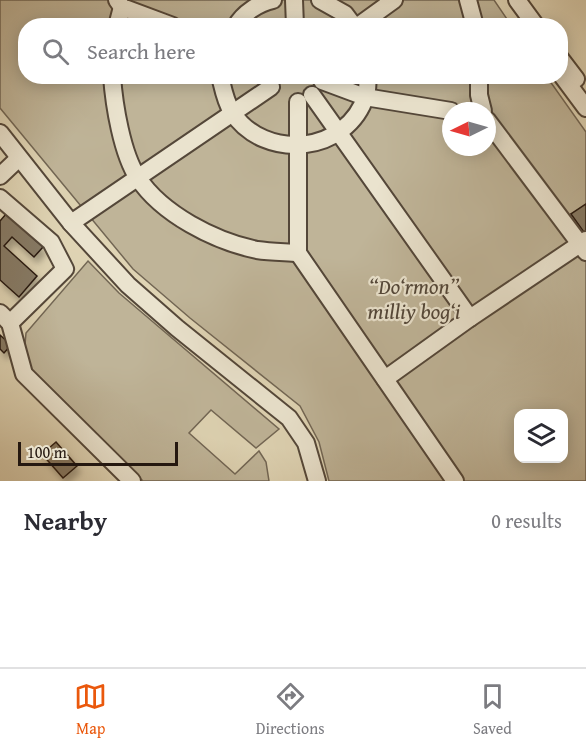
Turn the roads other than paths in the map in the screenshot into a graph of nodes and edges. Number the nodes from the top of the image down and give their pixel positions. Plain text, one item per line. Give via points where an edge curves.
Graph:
1 (273, 0) edge
2 (294, 0) edge
3 (321, 0) edge
4 (394, 0) edge
5 (468, 0) edge
6 (506, 0) edge
7 (517, 0) edge
8 (120, 3) edge
9 (118, 18) edge
10 (154, 18) edge
11 (241, 18) edge
12 (295, 18) edge
13 (349, 18) edge
14 (368, 18) edge
15 (473, 18) edge
16 (519, 18) edge
17 (530, 18) edge
18 (568, 68) edge
19 (112, 84) edge
20 (222, 84) edge
21 (367, 84) edge
22 (479, 84) edge
23 (568, 84) edge
24 (271, 87) dead end
25 (586, 92) edge
26 (311, 93) junction
27 (365, 97) junction
28 (481, 102) edge
29 (586, 108) edge
30 (442, 110) edge
31 (233, 114) junction
32 (339, 132) junction
33 (496, 132) edge
34 (0, 133) edge
35 (296, 146) junction
36 (19, 158) junction
37 (0, 176) edge
38 (138, 177) junction
39 (0, 198) edge
40 (71, 223) junction
41 (584, 245) edge
42 (298, 253) junction
43 (5, 318) edge
44 (470, 318) junction
45 (385, 379) junction
46 (132, 481) edge
47 (317, 481) edge
48 (455, 481) edge

1 - 11 street
2 - 12 street
3 - 13 street
4 - 14 street
5 - 15 street
6 - 16 street
7 - 17 street
8 - 9 street
8 - 10 street
18 - 25 street
19 - 38 street via 124,143
20 - 31 street
21 - 27 street
22 - 28 street
23 - 29 street
24 - 31 street
26 - 27 street
26 - 32 street
26 - 35 street
27 - 30 street
27 - 32 street via 354,117
31 - 35 street via 249,131 270,142
31 - 38 street
32 - 35 street
32 - 44 street
33 - 41 street
34 - 36 street
35 - 42 street
36 - 37 street
36 - 40 street
38 - 40 street
38 - 42 street via 164,206 206,233 257,250
39 - 43 street via 51,242 65,269
40 - 47 street via 129,285 289,418 306,443
41 - 44 street
42 - 45 street
43 - 46 street via 24,374
44 - 45 street
45 - 48 street

